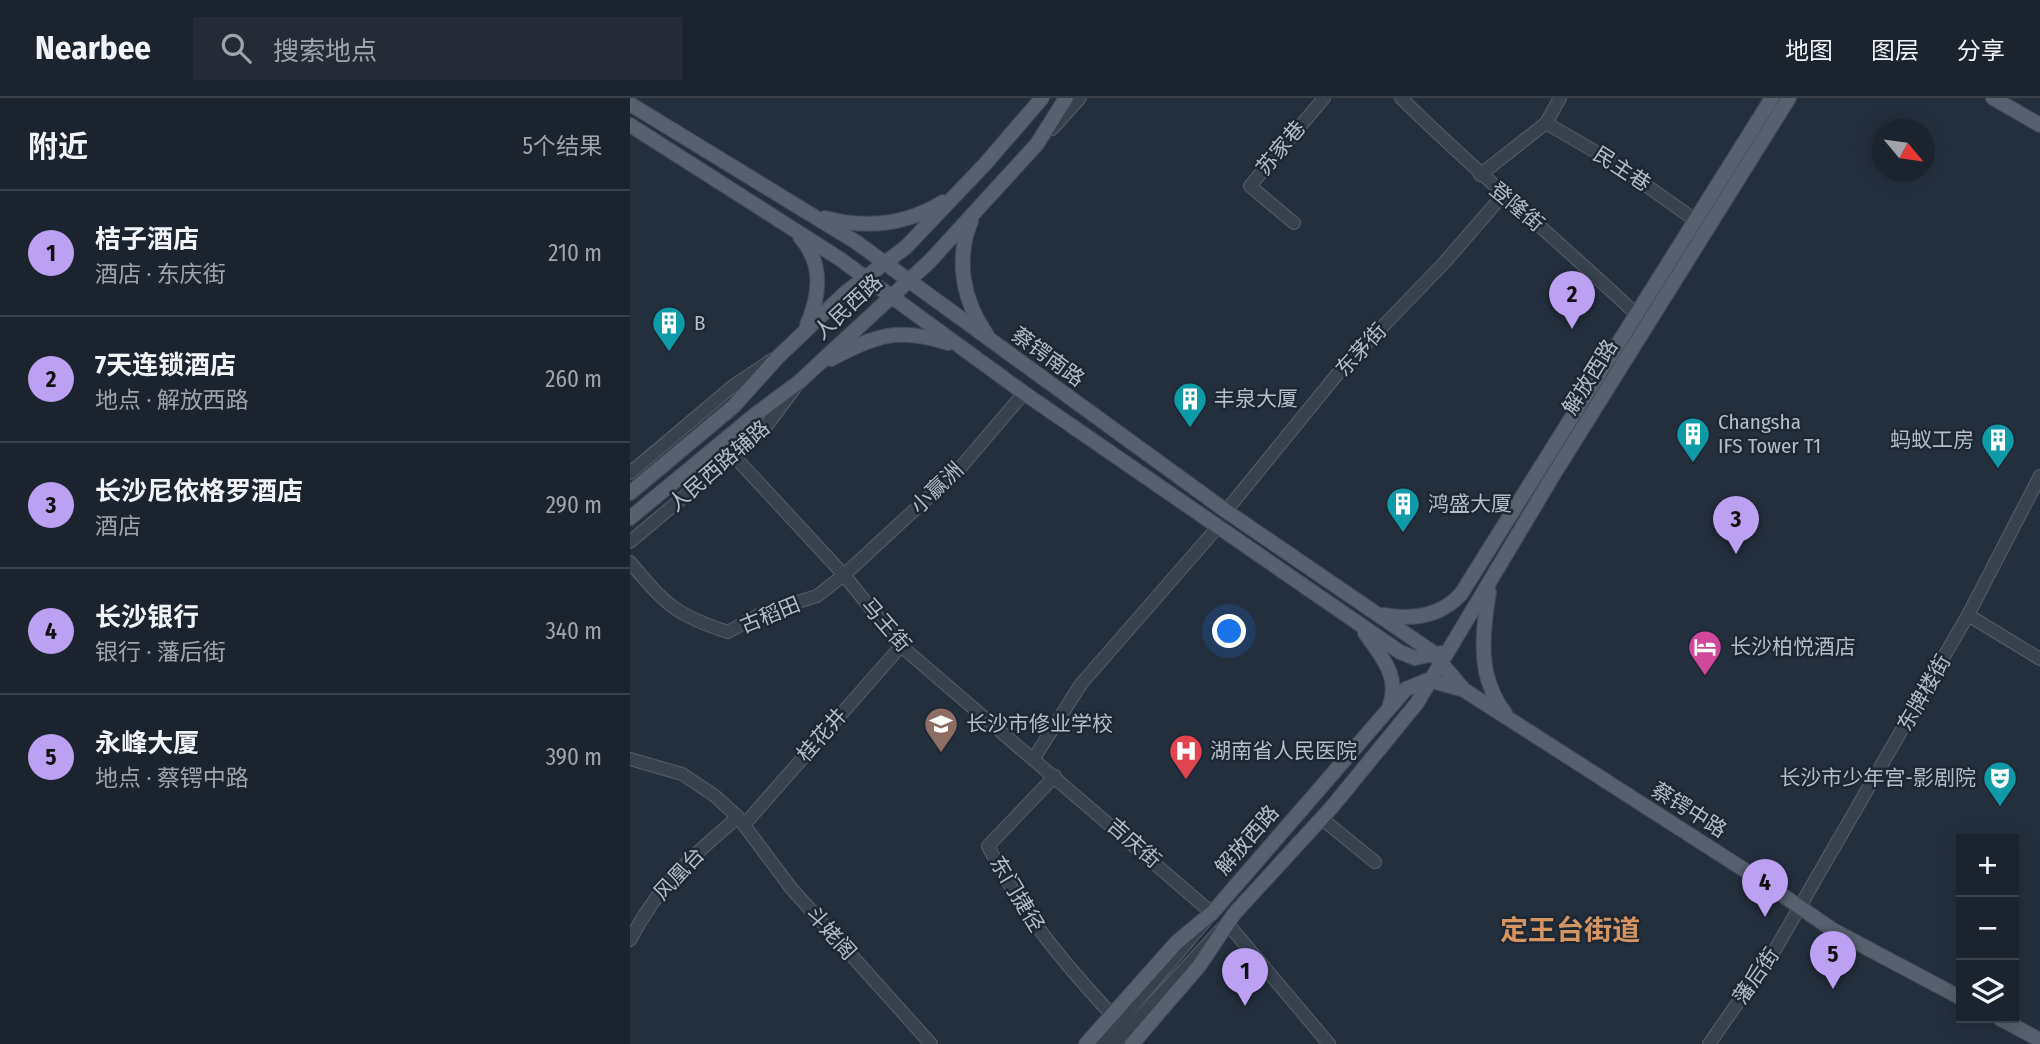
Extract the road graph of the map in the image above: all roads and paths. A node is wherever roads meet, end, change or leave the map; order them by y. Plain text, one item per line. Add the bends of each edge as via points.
1 (1042, 98) edge
2 (1066, 98) edge
3 (1080, 98) edge
4 (1324, 98) edge
5 (1401, 98) edge
6 (1560, 98) edge
7 (1772, 98) edge
8 (1789, 98) edge
9 (1993, 98) edge
10 (630, 104) edge
11 (1546, 123) junction
12 (630, 125) edge
13 (2040, 125) edge
14 (1037, 144) junction
15 (1480, 175) junction
16 (956, 195) junction
17 (1503, 195) junction
18 (814, 215) junction
19 (973, 215) junction
20 (1695, 220) junction
21 (1294, 223) dead end
22 (789, 226) junction
23 (884, 263) junction
24 (865, 278) junction
25 (908, 281) junction
26 (890, 296) junction
27 (1636, 314) junction
28 (804, 331) junction
29 (992, 341) junction
30 (964, 349) junction
31 (777, 358) junction
32 (815, 368) junction
33 (799, 382) junction
34 (1024, 393) junction
35 (734, 456) junction
36 (630, 473) edge
37 (2040, 476) edge
38 (630, 493) edge
39 (1226, 511) junction
40 (630, 518) edge
41 (1217, 528) junction
42 (630, 542) edge
43 (630, 562) edge
44 (844, 576) junction
45 (1490, 583) junction
46 (1376, 613) junction
47 (1968, 615) junction
48 (1357, 623) junction
49 (901, 646) junction
50 (1438, 659) junction
51 (2040, 659) edge
52 (1431, 681) junction
53 (1464, 690) junction
54 (1388, 709) junction
55 (1511, 719) junction
56 (1034, 758) junction
57 (630, 759) edge
58 (1055, 776) junction
59 (1321, 818) junction
60 (741, 821) junction
61 (1375, 862) dead end
62 (1798, 906) junction
63 (1212, 912) junction
64 (1227, 923) junction
65 (630, 940) edge
66 (1152, 994) junction
67 (1956, 995) edge
68 (1112, 1014) junction
69 (2009, 1023) edge
70 (2038, 1038) edge
71 (932, 1044) edge
72 (1086, 1044) edge
73 (1101, 1044) edge
74 (1115, 1044) edge
75 (1132, 1044) edge
76 (1329, 1044) edge
77 (1709, 1044) edge

1 - 16 main road, 人民西路
2 - 14 main road, 人民西路
3 - 14 street
4 - 21 street, 苏家巷 via 1250,186
5 - 15 street, 登隆街
6 - 11 street
7 - 20 main road, 解放西路
8 - 45 main road, 解放西路
9 - 13 main road
10 - 18 main road, 蔡锷南路
11 - 15 street
11 - 20 street, 民主巷 via 1613,162
12 - 22 main road, 蔡锷南路
14 - 19 main road, 人民西路
15 - 17 street, 登隆街
16 - 18 main road via 888,224 862,225
16 - 23 main road, 人民西路
17 - 27 street, 登隆街
17 - 39 street, 东茅街 via 1339,372
18 - 23 main road, 蔡锷南路
19 - 25 main road, 人民西路
19 - 29 main road via 963,249 964,281 978,323
20 - 27 main road, 解放西路
22 - 24 main road, 蔡锷南路
22 - 28 main road via 806,244 816,266 818,293
23 - 24 main road, 人民西路
23 - 25 main road, 蔡锷南路
24 - 26 main road, 蔡锷南路
24 - 28 main road, 人民西路
25 - 26 main road, 人民西路
25 - 29 main road, 蔡锷南路
26 - 30 main road, 蔡锷南路
26 - 32 main road, 人民西路
27 - 46 main road, 解放西路 via 1461,594 1445,608 1419,616
28 - 31 main road, 人民西路
29 - 39 main road, 蔡锷南路
30 - 32 main road via 916,335 890,334 860,343
30 - 34 main road, 蔡锷南路
31 - 36 street via 739,381
31 - 38 main road, 人民西路 via 734,406
32 - 33 main road, 人民西路
33 - 35 street, 人民西路辅路 via 772,420
33 - 40 main road, 人民西路
34 - 41 main road, 蔡锷南路
34 - 44 street, 小赢洲 via 961,467
35 - 42 street, 人民西路辅路
35 - 44 street, 马王街
37 - 47 street, 东牌楼街
39 - 46 main road, 蔡锷南路
41 - 48 main road, 蔡锷南路
41 - 56 street via 1082,684
43 - 44 street, 古稻田 via 665,604 729,632 762,613 817,596
44 - 49 street, 马王街
45 - 50 main road, 解放西路 via 1453,645
45 - 55 main road via 1483,628 1484,666 1496,698
46 - 50 main road, 蔡锷南路
47 - 51 street
47 - 62 street, 东牌楼街
48 - 50 main road, 蔡锷南路 via 1408,656
48 - 54 main road via 1391,673 1394,692
49 - 56 street, 马王街
49 - 60 street, 桂花井
50 - 52 main road, 解放西路
50 - 53 main road, 蔡锷中路
52 - 53 main road
52 - 54 main road, 解放西路 via 1412,684
52 - 59 main road, 解放西路 via 1402,724
53 - 55 main road, 蔡锷中路
54 - 63 main road, 解放西路
55 - 62 main road, 蔡锷中路
56 - 58 street, 马王街
57 - 60 street, 斗姥阁 via 682,774
58 - 63 street, 吉庆街
58 - 68 street, 东门捷径 via 988,846 1011,891 1052,950
59 - 61 street
59 - 64 main road, 解放西路
60 - 65 street, 风凰台 via 680,866 646,910
60 - 71 street, 斗姥阁 via 791,888
62 - 67 main road, 蔡锷中路 via 1833,930
62 - 77 street, 藩后街 via 1776,948
63 - 66 street, 解放西路
63 - 68 main road, 解放西路 via 1177,942
64 - 66 street, 解放西路
64 - 75 main road, 解放西路 via 1199,966
64 - 76 street
66 - 73 street, 解放西路
66 - 74 street, 解放西路
68 - 72 main road, 解放西路
69 - 70 main road

